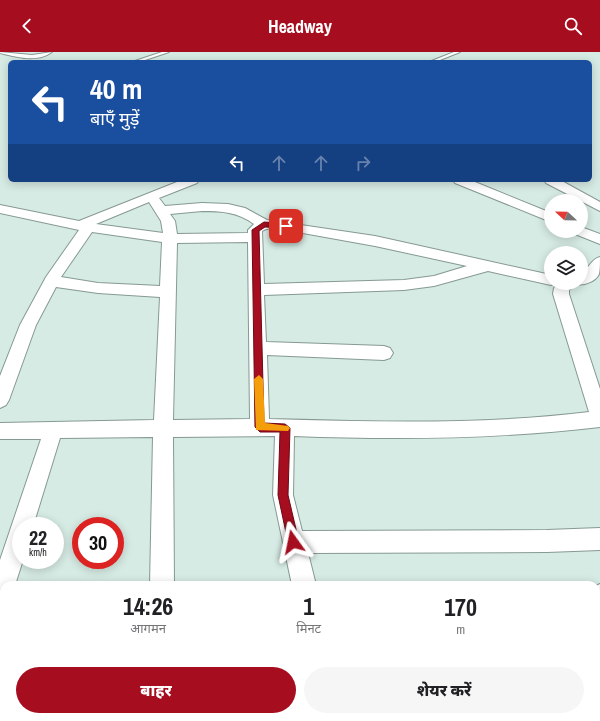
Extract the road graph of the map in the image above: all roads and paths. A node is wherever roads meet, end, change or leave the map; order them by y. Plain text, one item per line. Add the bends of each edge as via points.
1 (0, 52) edge
2 (50, 52) edge
3 (167, 52) edge
4 (458, 52) edge
5 (141, 60) edge
6 (436, 60) edge
7 (188, 182) edge
8 (464, 182) edge
9 (554, 182) edge
10 (152, 197) junction
11 (600, 206) edge
12 (0, 209) edge
13 (162, 211) junction
14 (544, 215) edge
15 (85, 226) junction
16 (260, 231) junction
17 (588, 234) edge
18 (170, 239) junction
19 (600, 239) edge
20 (600, 262) edge
21 (484, 267) junction
22 (588, 275) edge
23 (544, 278) edge
24 (51, 281) junction
25 (588, 283) edge
26 (600, 284) edge
27 (258, 290) junction
28 (562, 290) edge
29 (168, 292) junction
30 (258, 348) junction
31 (384, 353) dead end
32 (0, 400) edge
33 (600, 418) edge
34 (260, 427) junction
35 (163, 428) junction
36 (285, 428) junction
37 (53, 430) junction
38 (0, 432) edge
39 (25, 517) edge
40 (600, 539) edge
41 (293, 542) junction
42 (12, 558) edge
43 (5, 581) edge
44 (162, 581) edge
45 (303, 581) edge

1 - 2 lane via 32,58
3 - 5 lane
4 - 6 lane
7 - 10 street
8 - 14 street
9 - 11 street
10 - 13 street
10 - 15 street
12 - 15 street
13 - 16 street via 222,206 244,212
13 - 18 street via 168,221
15 - 18 street
15 - 24 street
16 - 18 street
16 - 21 street via 275,224 375,241
16 - 27 street
17 - 19 street
18 - 29 street
20 - 22 street
21 - 23 street
21 - 27 street via 434,281 404,285
24 - 29 street via 98,288
24 - 32 street via 28,325
25 - 26 street
27 - 30 street
28 - 33 street via 569,323
29 - 35 street
30 - 31 street
30 - 34 street
33 - 36 street via 541,426 386,431
34 - 35 street
34 - 36 street
35 - 37 street
35 - 44 street
36 - 41 street via 283,495
37 - 38 street
37 - 39 street
40 - 41 street
41 - 45 street
42 - 43 street

